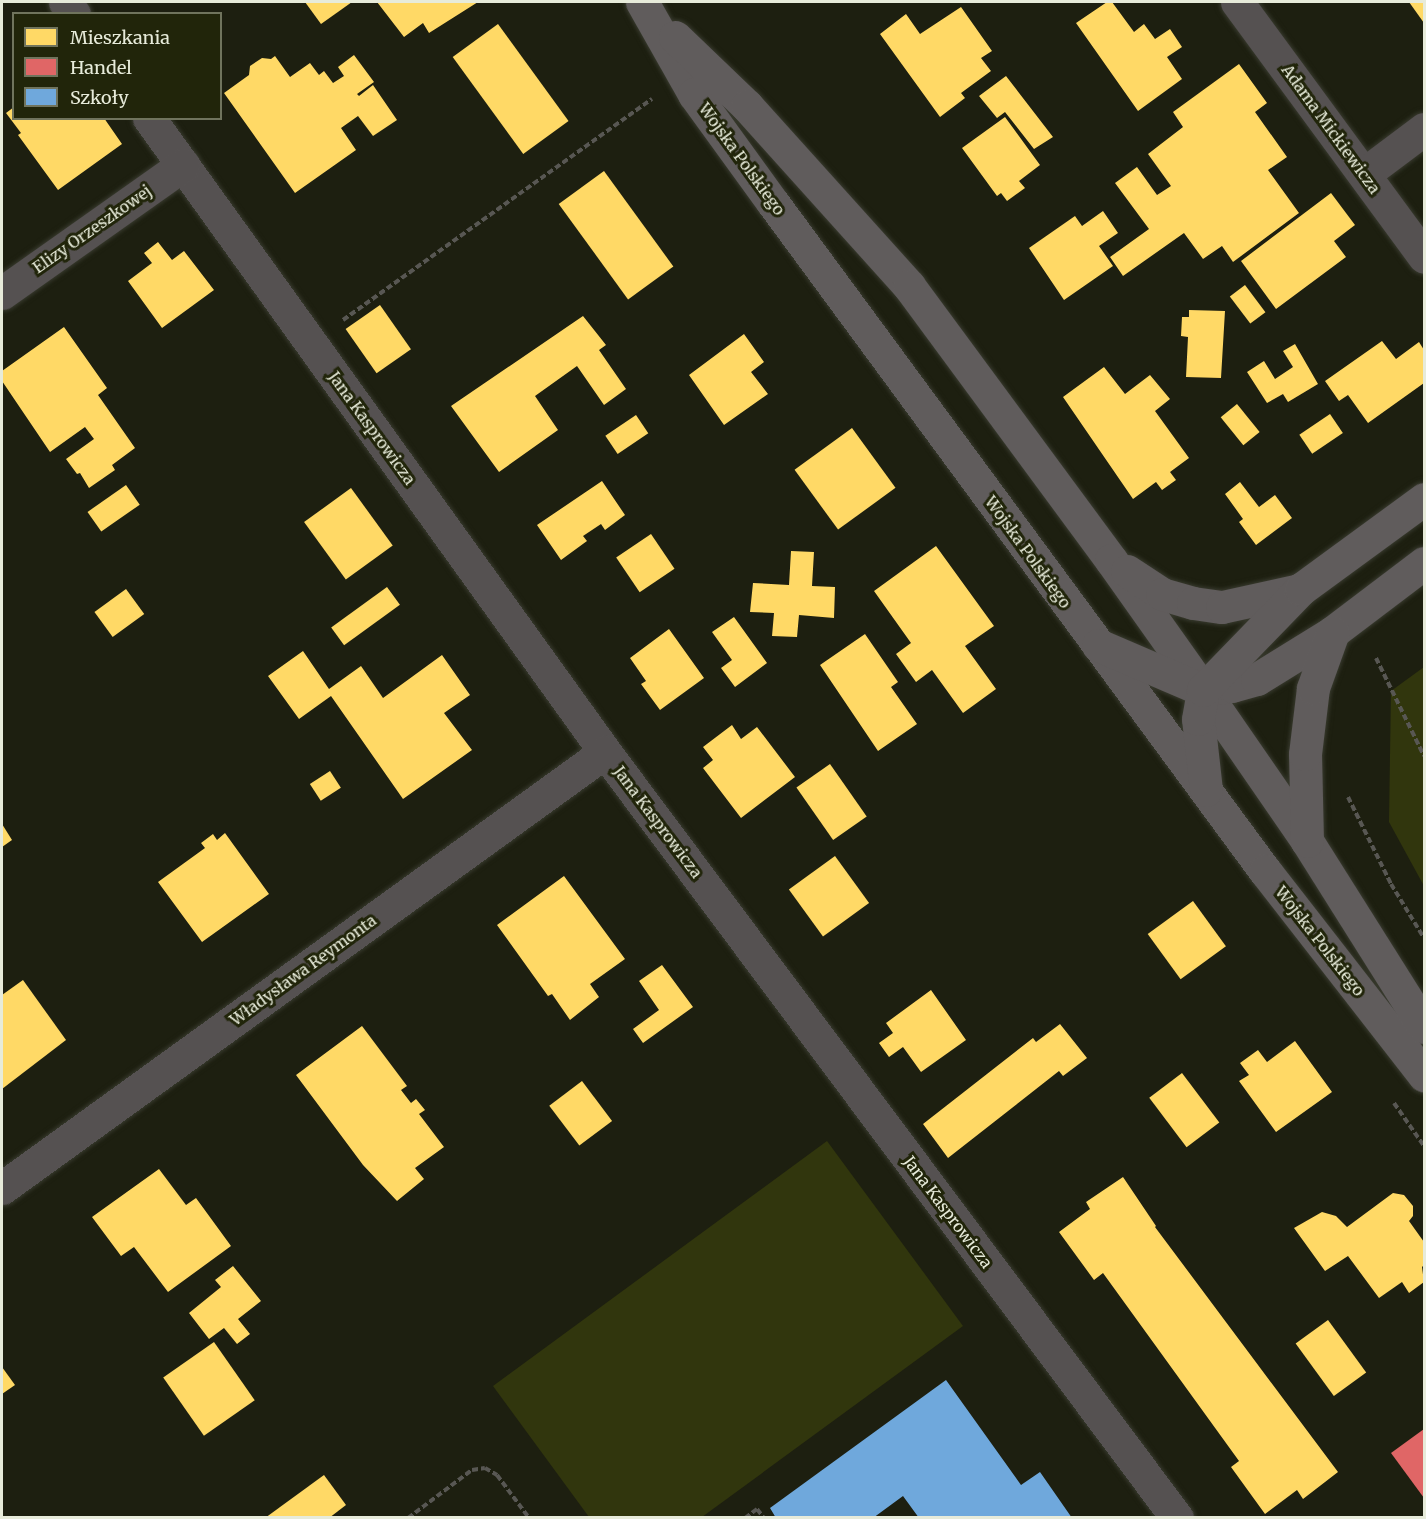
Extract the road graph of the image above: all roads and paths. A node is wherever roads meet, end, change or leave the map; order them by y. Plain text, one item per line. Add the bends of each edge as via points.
1 (1237, 2) edge
2 (647, 8) edge
3 (652, 98) dead end
4 (151, 120) edge
5 (1425, 129) edge
6 (183, 165) junction
7 (1364, 174) junction
8 (1425, 257) edge
9 (2, 294) edge
10 (335, 325) dead end
11 (1425, 499) edge
12 (1111, 560) junction
13 (1425, 563) edge
14 (1301, 589) junction
15 (1333, 632) junction
16 (1096, 644) junction
17 (1376, 658) dead end
18 (1203, 690) junction
19 (605, 752) junction
20 (1425, 756) edge
21 (1344, 789) dead end
22 (1206, 792) junction
23 (1307, 841) junction
24 (1425, 938) edge
25 (1425, 1027) edge
26 (1425, 1075) edge
27 (2, 1188) edge
28 (408, 1518) edge
29 (529, 1518) edge
30 (745, 1518) edge
31 (764, 1518) edge
32 (1177, 1518) edge

1 - 7 street, Adama Mickiewicza
2 - 12 street, Wojska Polskiego via 747,106 909,286
2 - 16 street, Wojska Polskiego via 694,94
3 - 10 path
4 - 6 street, Jana Kasprowicza
5 - 7 street
6 - 9 street, Elizy Orzeszkowej
6 - 19 street, Jana Kasprowicza
7 - 8 street, Adama Mickiewicza
11 - 14 street
12 - 14 street via 1162,594 1193,603 1222,607
12 - 18 street, Wojska Polskiego
13 - 15 street
14 - 18 street
15 - 18 street via 1257,679
15 - 23 street via 1313,687 1305,754
16 - 18 street
16 - 22 street, Wojska Polskiego
17 - 20 path
18 - 22 street via 1198,719
18 - 23 street, Wojska Polskiego
19 - 27 street, Władysława Reymonta
19 - 32 street, Jana Kasprowicza
21 - 24 path via 1391,884
22 - 26 street, Wojska Polskiego
23 - 25 street, Wojska Polskiego
28 - 29 path via 472,1470 485,1468 497,1475
30 - 31 path via 756,1509

